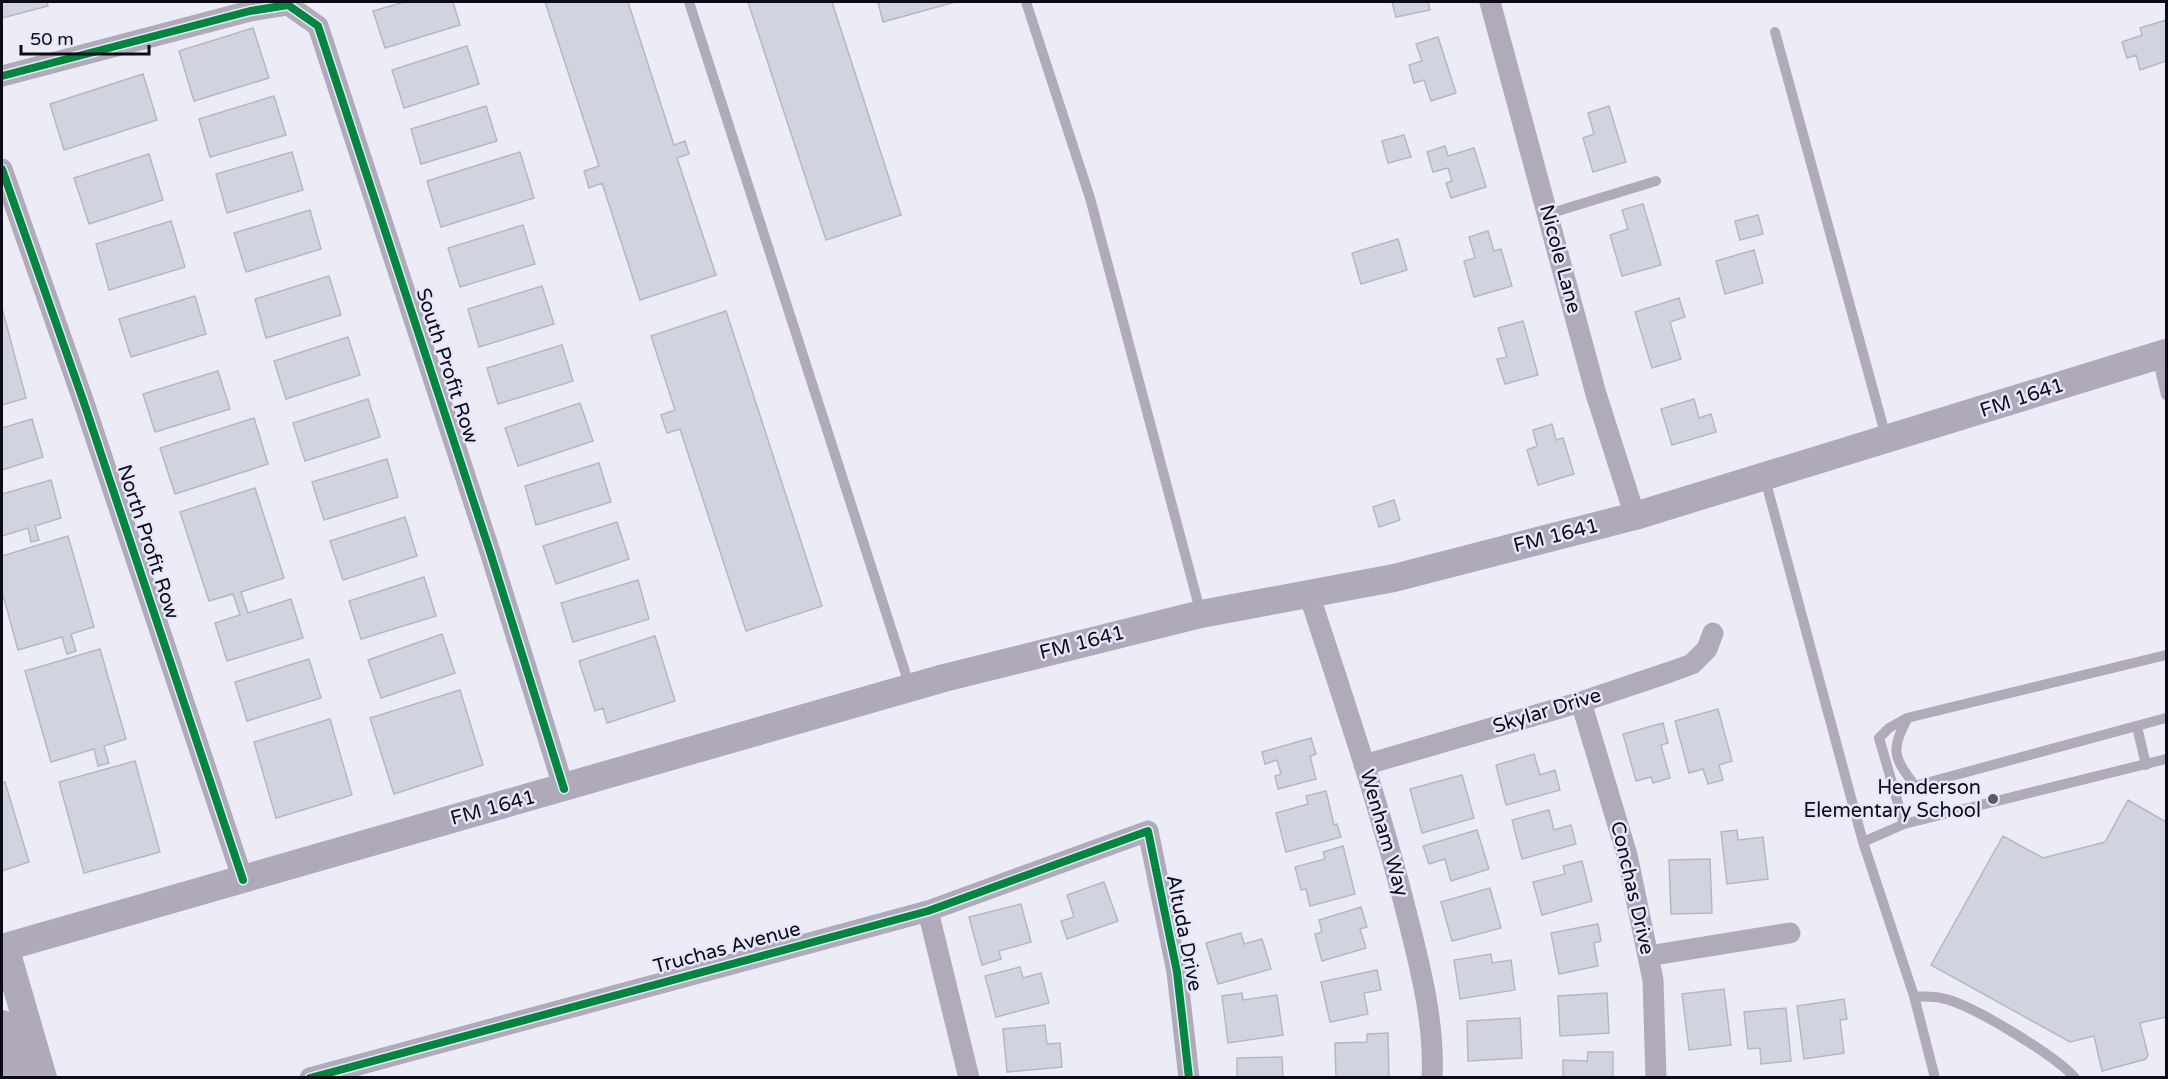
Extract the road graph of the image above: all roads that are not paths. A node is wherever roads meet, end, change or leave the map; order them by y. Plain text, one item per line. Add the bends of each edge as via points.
1 (689, 2) edge
2 (1026, 2) edge
3 (1490, 2) edge
4 (1775, 32) dead end
5 (2, 76) edge
6 (2, 169) edge
7 (1656, 181) dead end
8 (1548, 214) junction
9 (2162, 354) edge
10 (2166, 395) edge
11 (1887, 440) junction
12 (1764, 475) junction
13 (1635, 516) junction
14 (1309, 594) junction
15 (1201, 614) junction
16 (1713, 633) dead end
17 (2166, 655) edge
18 (910, 687) junction
19 (1581, 702) junction
20 (1907, 718) junction
21 (2166, 718) edge
22 (2137, 727) junction
23 (2166, 759) edge
24 (1364, 765) junction
25 (2146, 765) junction
26 (564, 789) junction
27 (1904, 825) junction
28 (1148, 831) joint
29 (1863, 842) junction
30 (243, 880) junction
31 (928, 911) junction
32 (1790, 933) dead end
33 (3, 948) edge
34 (1648, 956) junction
35 (1914, 996) junction
36 (2, 1024) edge
37 (17, 1077) edge
38 (43, 1077) edge
39 (310, 1077) edge
40 (969, 1077) edge
41 (1189, 1077) edge
42 (1432, 1077) edge
43 (1656, 1077) edge
44 (1935, 1077) edge
45 (2075, 1077) edge

1 - 18 lane
2 - 15 lane via 1090,198
3 - 8 street, Nicole Lane
4 - 11 lane
5 - 26 street, South Profit Row via 250,11 288,5 318,26 492,555
6 - 30 street, North Profit Row
7 - 8 lane
8 - 13 street, Nicole Lane via 1596,394
9 - 10 lane
9 - 11 main road, FM 1641 / FM 1641
11 - 12 main road, FM 1641 / FM 1641
12 - 13 main road, FM 1641 / FM 1641
12 - 29 lane
13 - 14 main road, FM 1641 / FM 1641 via 1394,578
14 - 15 main road, FM 1641 / FM 1641
14 - 24 street, Wenham Way
15 - 18 main road, FM 1641 / FM 1641
16 - 19 street, Skylar Drive via 1707,649 1692,664
17 - 20 lane
18 - 26 main road, FM 1641 / FM 1641
19 - 24 street, Skylar Drive
19 - 34 street, Conchas Drive via 1627,855
20 - 22 lane via 1895,743 1899,764 1915,786
20 - 27 lane via 1879,738
21 - 22 lane
22 - 25 lane
23 - 25 lane
24 - 42 street, Wenham Way via 1386,830 1418,959 1433,1052
25 - 27 lane
26 - 30 main road, FM 1641 / FM 1641
27 - 29 lane
28 - 31 street, Truchas Avenue
28 - 41 street, Altuda Drive via 1177,972
29 - 35 lane
30 - 33 main road, FM 1641 / FM 1641
31 - 39 street, Truchas Avenue
31 - 40 street
32 - 34 street
33 - 38 main road
34 - 43 street, Conchas Drive via 1653,980
35 - 44 lane
35 - 45 lane via 1960,1004 2049,1054
36 - 37 main road

